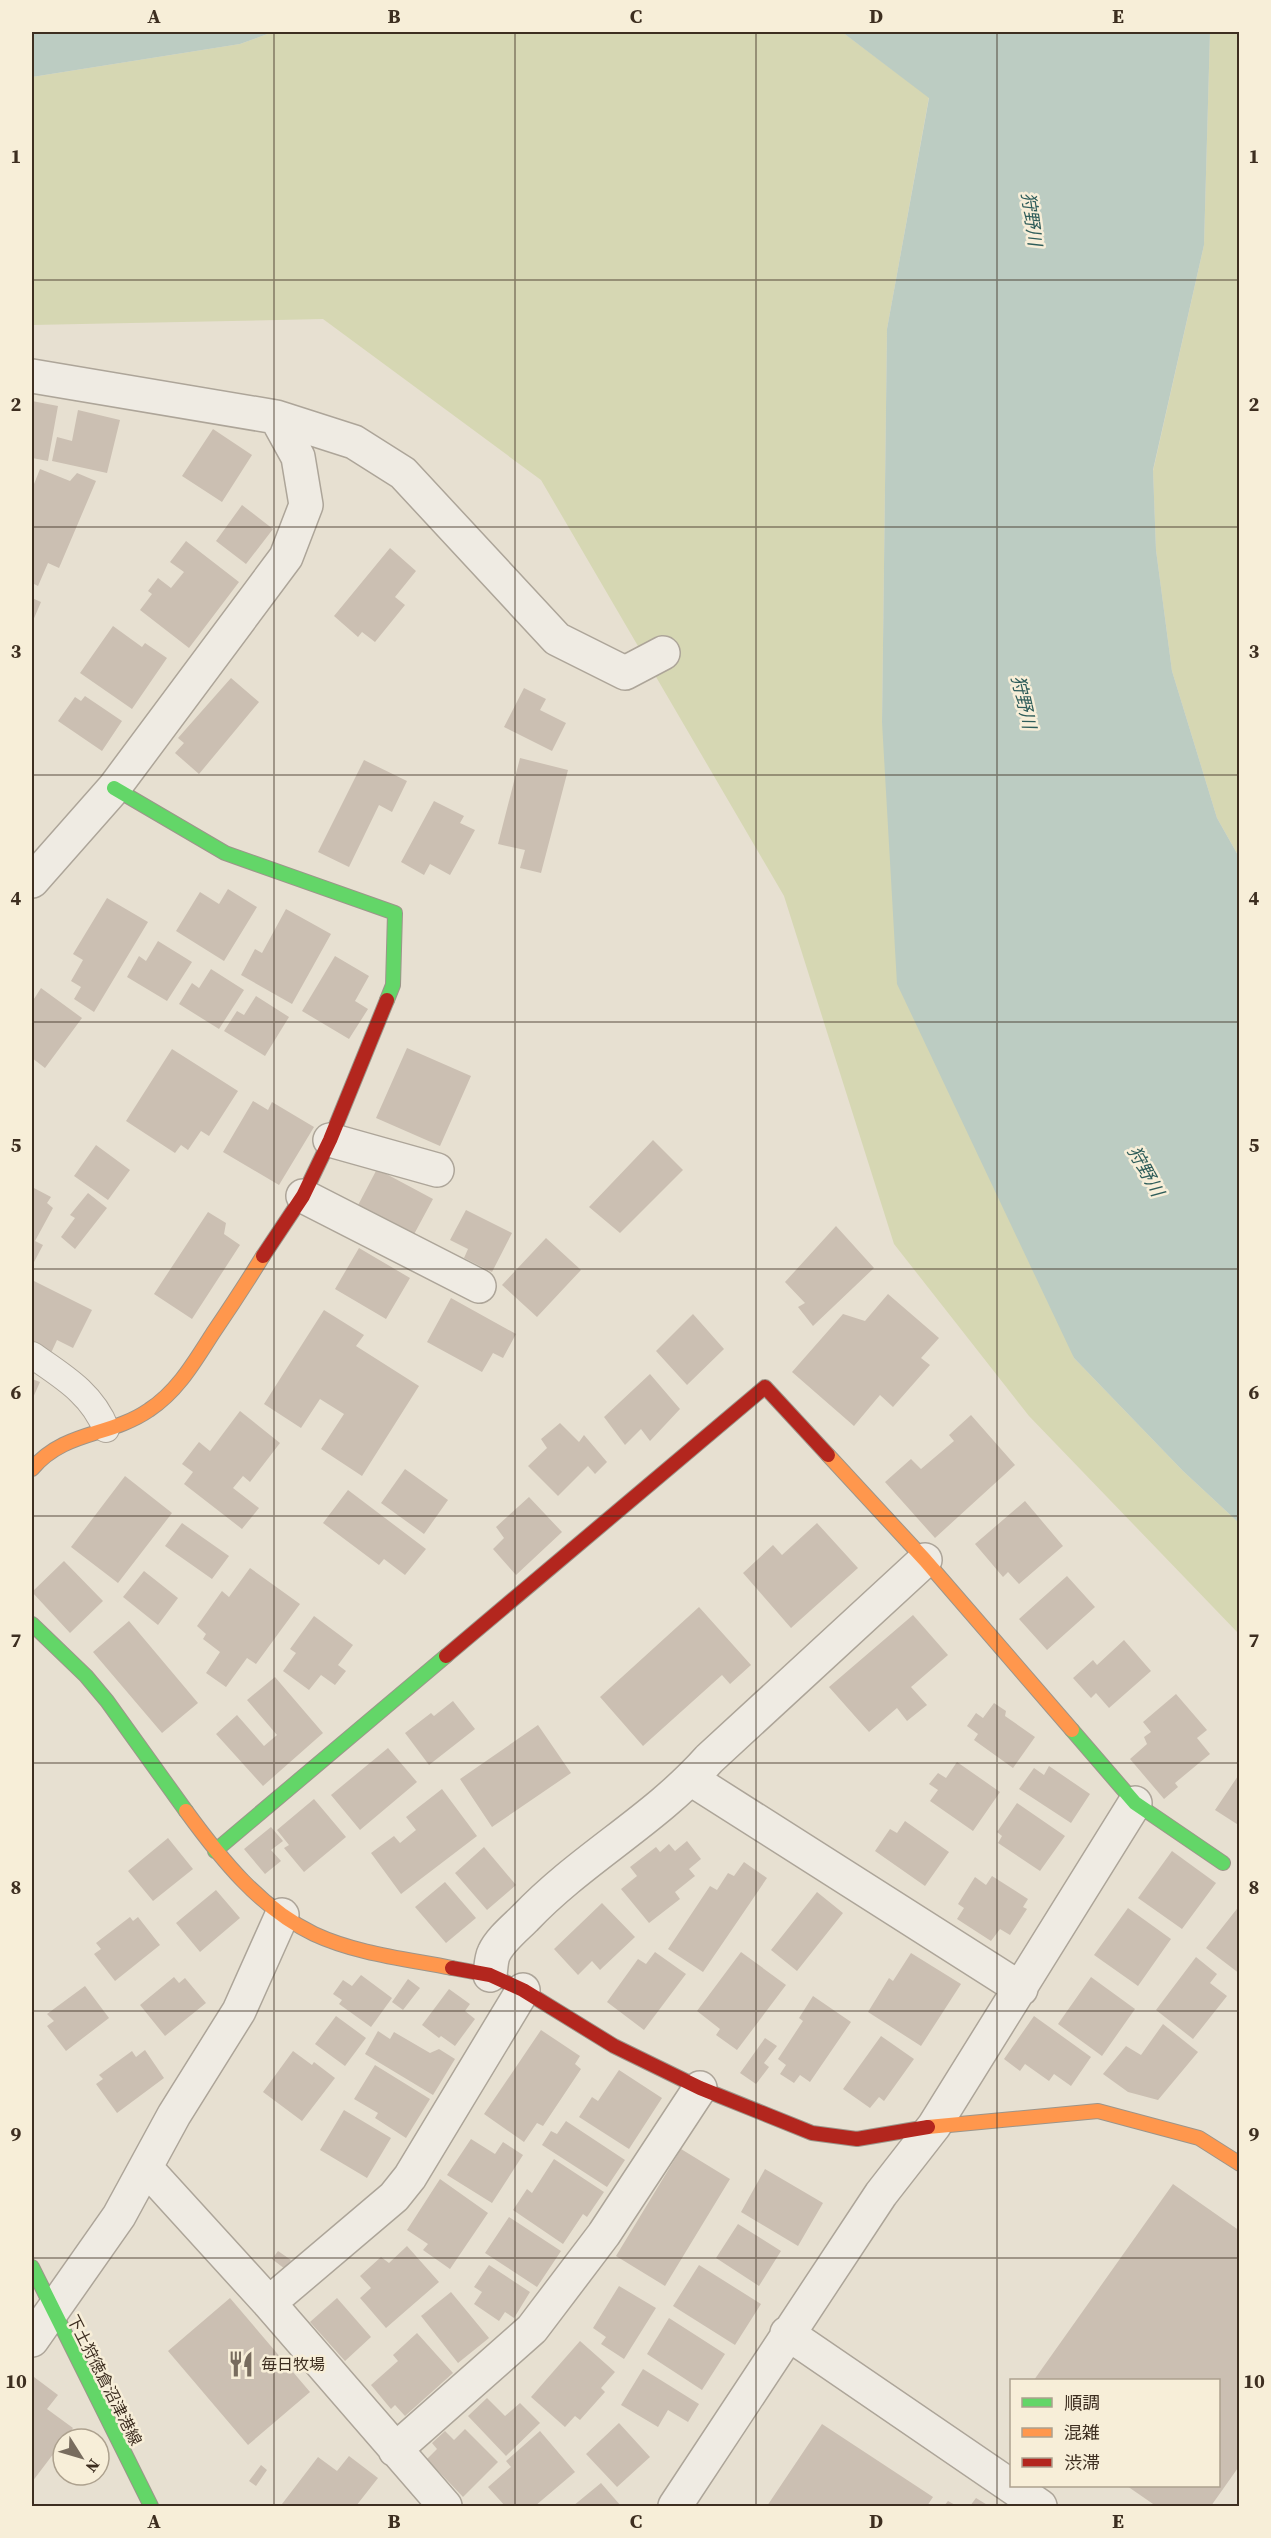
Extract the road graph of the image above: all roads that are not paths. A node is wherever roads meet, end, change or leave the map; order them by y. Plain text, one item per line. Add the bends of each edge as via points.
1 (32, 376) edge
2 (276, 417) junction
3 (663, 653) dead end
4 (114, 788) junction
5 (32, 880) edge
6 (330, 1140) junction
7 (437, 1170) dead end
8 (303, 1196) junction
9 (479, 1286) dead end
10 (32, 1355) edge
11 (106, 1429) junction
12 (32, 1469) edge
13 (926, 1560) junction
14 (32, 1624) edge
15 (691, 1779) junction
16 (1135, 1803) junction
17 (215, 1851) junction
18 (1224, 1863) dead end
19 (282, 1915) junction
20 (490, 1975) junction
21 (1021, 1989) junction
22 (523, 1990) junction
23 (700, 2088) junction
24 (934, 2126) junction
25 (1239, 2164) edge
26 (146, 2168) junction
27 (32, 2267) edge
28 (269, 2304) junction
29 (52, 2311) junction
30 (787, 2333) junction
31 (32, 2340) edge
32 (395, 2450) junction
33 (1010, 2485) edge
34 (1012, 2487) edge
35 (151, 2506) edge
36 (445, 2506) edge
37 (675, 2506) edge
38 (1040, 2506) edge

1 - 2 street
2 - 3 street via 354,442 403,473 557,639 625,673
2 - 4 street via 298,457 306,505 286,557
4 - 5 street
4 - 6 street via 225,854 395,913 393,985
6 - 7 street
6 - 8 street
8 - 9 street
8 - 11 street via 183,1379 158,1404 136,1418
10 - 11 lane via 85,1393
11 - 12 street via 52,1447
13 - 15 street
13 - 16 street
13 - 17 street via 765,1387
14 - 17 street via 107,1701
15 - 20 street via 566,1878 536,1907 494,1953
15 - 21 street
16 - 18 street
16 - 21 street
17 - 19 street
19 - 20 street via 315,1934 362,1950
19 - 26 street via 239,2011
20 - 22 street
21 - 24 street
22 - 23 street via 614,2046
22 - 28 street via 410,2177 394,2197
23 - 24 street via 812,2133 857,2139
23 - 32 street via 604,2234 532,2329
24 - 25 street via 1098,2111 1199,2138
24 - 30 street via 881,2194
26 - 28 street
26 - 29 street via 119,2216
27 - 29 street, 下土狩徳倉沼津港線
28 - 32 street
29 - 31 street
29 - 35 street, 下土狩徳倉沼津港線
30 - 33 street
30 - 37 street
32 - 36 street
34 - 38 street

